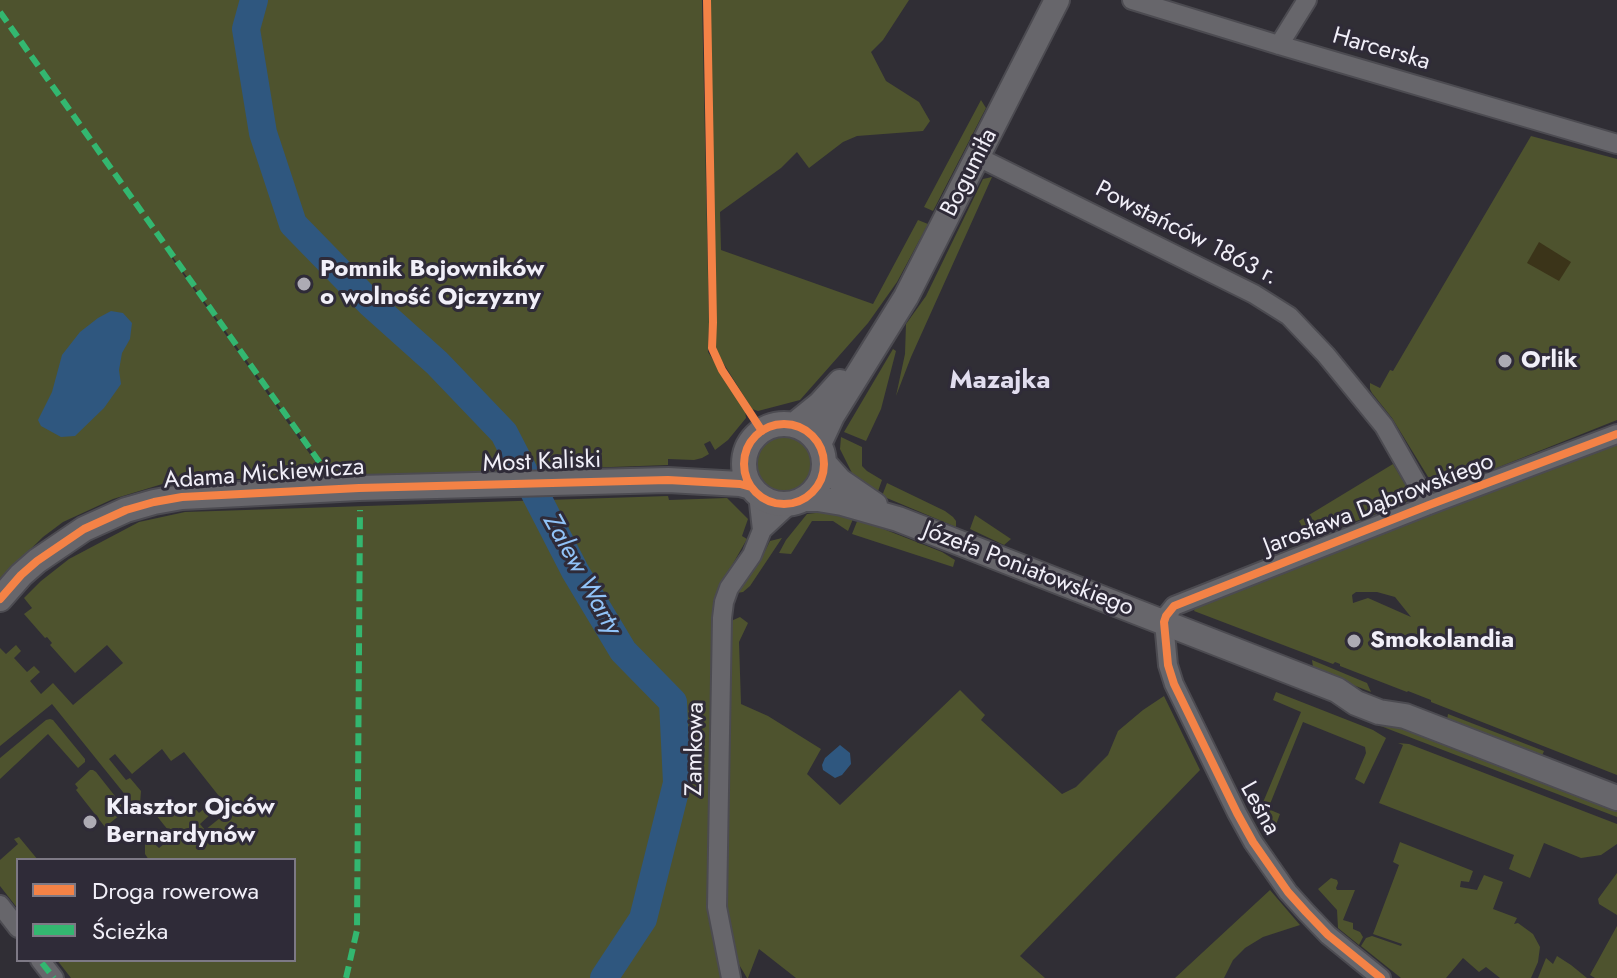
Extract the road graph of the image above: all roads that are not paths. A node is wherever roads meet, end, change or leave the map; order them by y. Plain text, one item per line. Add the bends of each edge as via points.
1 (1057, 0) edge
2 (1132, 0) edge
3 (1307, 0) edge
4 (1279, 45) junction
5 (1617, 144) edge
6 (978, 157) junction
7 (877, 342) junction
8 (794, 425) junction
9 (1617, 434) edge
10 (747, 449) junction
11 (821, 454) junction
12 (668, 480) junction
13 (418, 487) joint
14 (754, 491) junction
15 (797, 501) junction
16 (1429, 505) junction
17 (898, 519) junction
18 (762, 530) junction
19 (0, 599) edge
20 (1164, 622) junction
21 (1617, 798) edge
22 (0, 905) edge
23 (16, 925) edge
24 (42, 962) edge
25 (54, 978) edge
26 (731, 978) edge
27 (1381, 978) edge

1 - 6 street, Bogumiła
2 - 4 street, Harcerska
3 - 4 street
4 - 5 street, Harcerska
6 - 7 street, Bogumiła
6 - 16 street, Powstańców 1863 r. via 1289,316 1384,426
7 - 8 street, Bogumiła
7 - 11 street, Bogumiła via 832,416
8 - 10 street via 769,427
8 - 11 street via 808,432
9 - 16 street, Jarosława Dąbrowskiego
10 - 12 street via 725,463
10 - 14 street via 745,473
11 - 15 street via 819,484
11 - 17 street, Józefa Poniatowskiego via 840,481
12 - 13 street, Most Kaliski
12 - 14 street via 740,484
13 - 19 street, Adama Mickiewicza via 199,495 154,502 70,537 21,575
14 - 15 street via 773,503
14 - 18 street
15 - 17 street, Józefa Poniatowskiego via 842,503
15 - 18 street, Zamkowa
16 - 20 street, Jarosława Dąbrowskiego via 1174,606
17 - 20 street, Józefa Poniatowskiego
18 - 26 street, Zamkowa via 729,588 722,618 717,907
20 - 21 street, Józefa Poniatowskiego via 1337,690 1371,709 1405,716
20 - 27 street, Leśna via 1174,684 1253,842 1306,912
22 - 23 street
24 - 25 street

